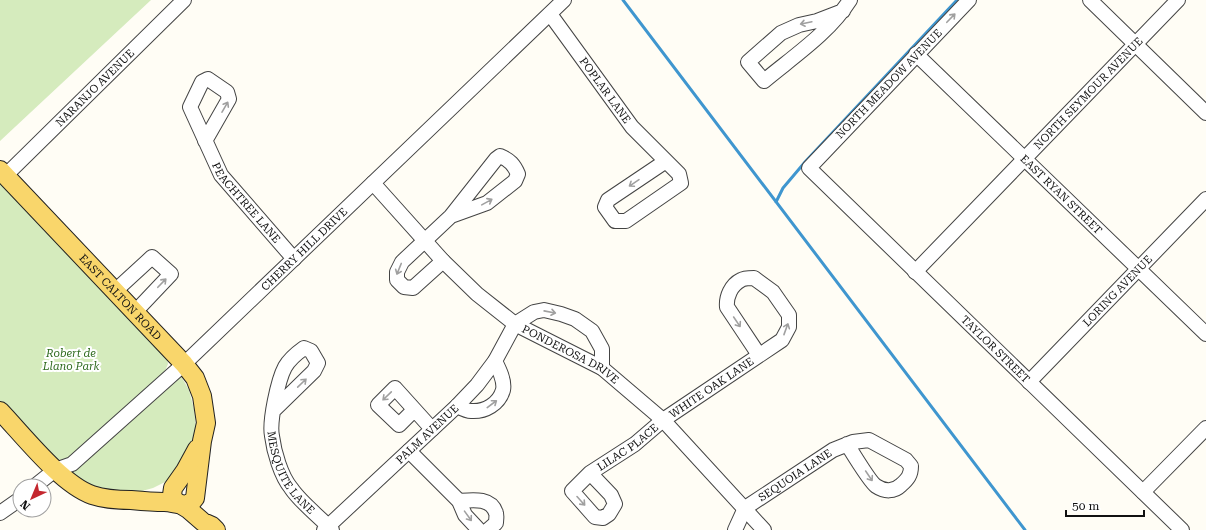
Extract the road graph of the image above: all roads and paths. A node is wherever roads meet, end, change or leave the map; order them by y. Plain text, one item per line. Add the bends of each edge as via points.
1 (184, 0) edge
2 (564, 0) edge
3 (969, 0) edge
4 (1090, 0) edge
5 (1178, 0) edge
6 (846, 5) edge
7 (550, 14) junction
8 (1135, 44) junction
9 (916, 54) junction
10 (1206, 113) edge
11 (205, 141) dead end
12 (1024, 158) junction
13 (666, 161) junction
14 (809, 168) joint
15 (3, 173) edge
16 (373, 183) junction
17 (1206, 199) edge
18 (451, 216) junction
19 (424, 240) junction
20 (294, 259) junction
21 (443, 261) junction
22 (1139, 269) junction
23 (915, 272) junction
24 (115, 290) junction
25 (135, 312) junction
26 (515, 324) junction
27 (1206, 334) edge
28 (759, 355) junction
29 (495, 361) junction
30 (184, 364) junction
31 (602, 368) junction
32 (1029, 382) junction
33 (457, 406) junction
34 (274, 410) dead end
35 (414, 410) dead end
36 (0, 411) edge
37 (663, 420) junction
38 (1206, 428) edge
39 (432, 429) junction
40 (202, 441) junction
41 (847, 444) dead end
42 (409, 452) junction
43 (55, 470) junction
44 (590, 473) dead end
45 (45, 478) edge
46 (176, 483) junction
47 (196, 490) junction
48 (1143, 492) junction
49 (133, 500) junction
50 (459, 501) junction
51 (180, 504) junction
52 (12, 505) edge
53 (745, 508) junction
54 (0, 513) edge
55 (212, 529) edge
56 (328, 529) edge
57 (479, 530) edge
58 (488, 530) edge
59 (735, 530) edge
60 (764, 530) edge
61 (1182, 530) edge

1 - 15 street, NARANJO AVENUE
2 - 7 street, CHERRY HILL DRIVE
9 -> 3 street, NORTH MEADOW AVENUE
4 - 8 street
5 - 8 street, NORTH SEYMOUR AVENUE
6 -> 6 street via 817,21 781,33 748,62 764,81 828,28
7 - 13 street, POPLAR LANE via 632,127
7 - 16 street, CHERRY HILL DRIVE
8 - 10 street
8 - 12 street, NORTH SEYMOUR AVENUE
9 - 12 street, EAST RYAN STREET
9 - 14 street, NORTH MEADOW AVENUE
11 - 20 street, PEACHTREE LANE via 221,175
12 - 22 street, EAST RYAN STREET
12 - 23 street, NORTH SEYMOUR AVENUE
13 -> 13 street, POPLAR LANE via 608,200 605,207 615,221 626,221 681,183 679,174
14 - 23 street, TAYLOR STREET
15 - 24 main road, EAST CALTON ROAD
16 - 19 street, PONDEROSA DRIVE
16 - 20 street, CHERRY HILL DRIVE
17 - 22 street, LORING AVENUE
18 -> 18 street via 488,204 515,181 518,174 515,166 500,156 496,159
18 - 19 street
19 - 21 street, PONDEROSA DRIVE
19 -> 21 street via 402,262 397,272 397,280 404,287 412,288
20 - 30 street, CHERRY HILL DRIVE
21 - 26 street, PONDEROSA DRIVE via 477,294
22 - 27 street, EAST RYAN STREET
22 - 32 street, LORING AVENUE
23 - 32 street, TAYLOR STREET
24 - 25 main road, EAST CALTON ROAD
25 -> 24 street via 171,274 152,257
25 - 30 main road, EAST CALTON ROAD
26 - 29 street, PALM AVENUE
26 - 31 street, PONDEROSA DRIVE
26 -> 31 street via 534,312 544,310 575,319 592,331 599,343 602,349
28 -> 28 street, WHITE OAK LANE via 782,340 789,327 789,315 773,292 754,278 742,279 733,287 726,299 727,307
28 - 37 street, WHITE OAK LANE
29 - 33 street, PALM AVENUE
33 -> 29 street via 470,411 483,411 497,402 503,390 502,374
30 - 40 main road, EAST CALTON ROAD via 202,396 206,423
30 - 43 street, CHERRY HILL DRIVE via 72,464
31 - 37 street, PONDEROSA DRIVE
32 - 48 street, TAYLOR STREET
33 - 39 street, PALM AVENUE
34 - 56 street, MESQUITE LANE via 271,435 279,466 290,488
35 - 39 street
36 - 43 main road
37 - 44 street, LILAC PLACE via 635,444
37 - 53 street, PONDEROSA DRIVE
38 - 48 street
39 - 42 street, PALM AVENUE
40 - 46 main road, EAST CALTON ROAD
40 - 47 main road, EAST CALTON ROAD
41 - 53 street, SEQUOIA LANE via 833,450
42 - 50 street
42 - 56 street, PALM AVENUE
43 - 45 street, CHERRY HILL DRIVE
43 - 49 main road via 91,495 114,500
46 - 47 main road via 186,481
46 - 49 main road
46 - 51 main road via 172,495
47 - 51 main road via 192,502
47 - 55 main road via 206,508
48 - 61 street, TAYLOR STREET
49 - 51 main road
50 -> 57 street via 465,515
50 - 58 street via 477,500 489,504 496,513 496,523
51 - 55 main road
52 - 54 street
53 - 59 street
53 - 60 street, PONDEROSA DRIVE

